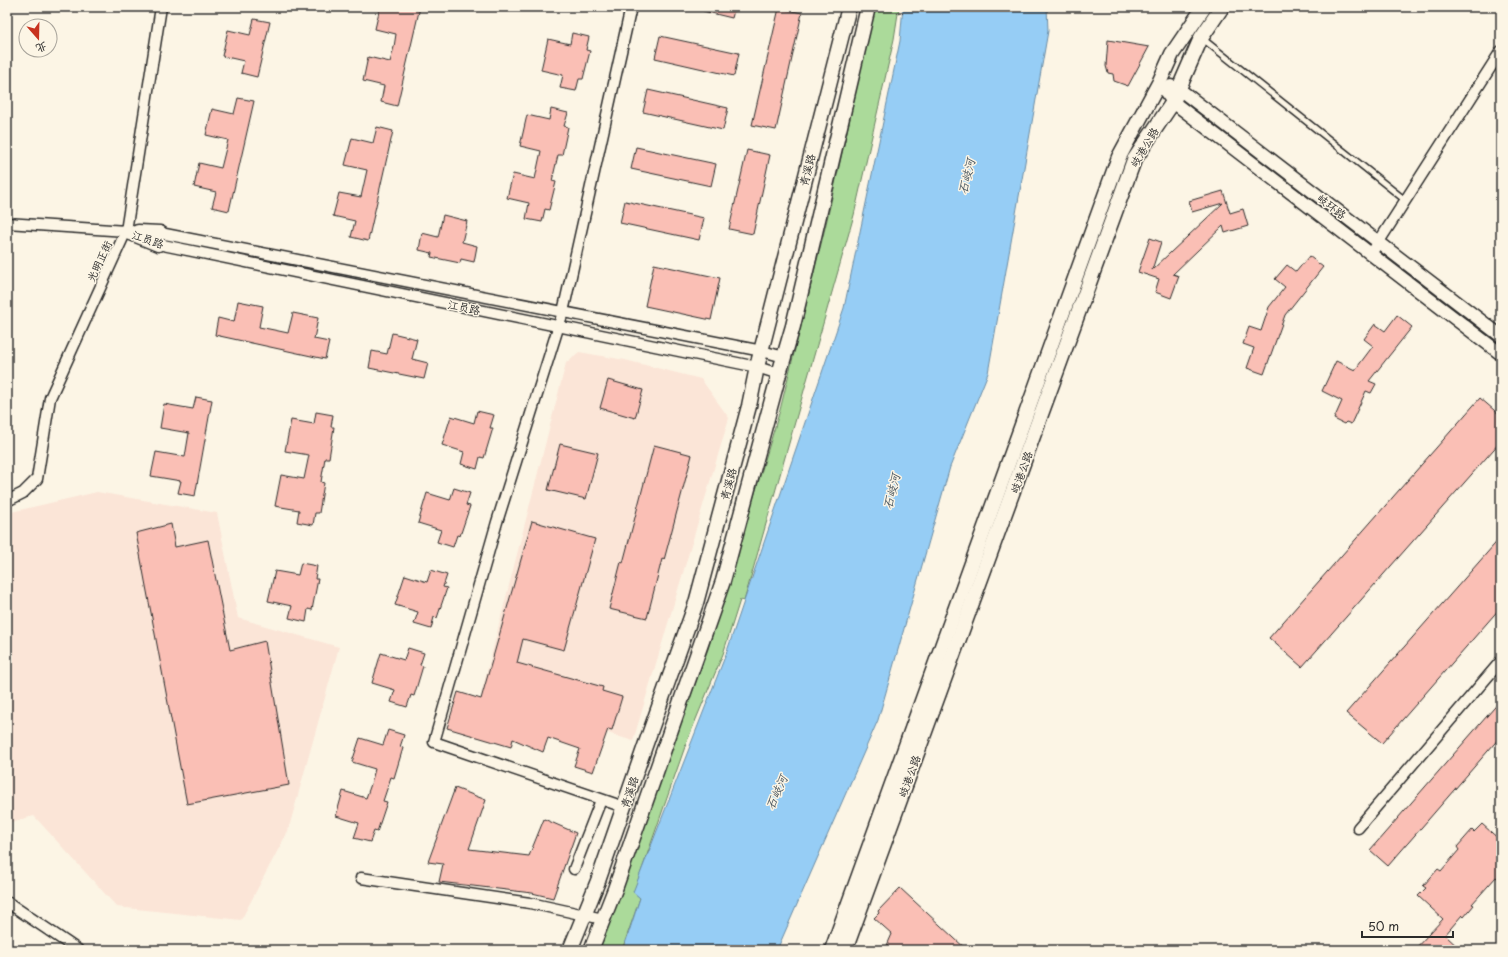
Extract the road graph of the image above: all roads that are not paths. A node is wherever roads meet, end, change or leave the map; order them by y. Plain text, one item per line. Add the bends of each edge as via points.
1 (160, 7) edge
2 (631, 7) edge
3 (849, 7) edge
4 (868, 7) edge
5 (1204, 7) edge
6 (1222, 7) edge
7 (1201, 38) junction
8 (1501, 51) edge
9 (1159, 83) junction
10 (1179, 89) junction
11 (1173, 102) junction
12 (1405, 200) junction
13 (7, 223) edge
14 (126, 231) junction
15 (159, 239) junction
16 (1378, 242) junction
17 (1371, 254) junction
18 (563, 312) junction
19 (558, 326) junction
20 (1501, 336) edge
21 (762, 350) junction
22 (1501, 354) edge
23 (784, 356) junction
24 (757, 367) junction
25 (779, 374) junction
26 (7, 500) edge
27 (1501, 661) edge
28 (601, 800) junction
29 (624, 807) junction
30 (1358, 828) dead end
31 (574, 869) dead end
32 (361, 878) dead end
33 (7, 902) edge
34 (585, 914) junction
35 (603, 919) junction
36 (78, 950) edge
37 (570, 950) edge
38 (591, 950) edge
39 (832, 950) edge
40 (845, 950) edge

1 - 14 street, 光明正街
2 - 18 street
3 - 21 main road, 青溪路
4 - 23 main road, 青溪路
5 - 9 main road, 岐港公路 via 1172,54
6 - 7 main road, 岐港公路
7 - 10 main road, 岐港公路
7 - 12 lane
8 - 12 street
9 - 10 street, 岐环路
9 - 11 street, 岐环路
9 - 39 main road, 岐港公路 via 1119,157
10 - 11 main road, 岐港公路
10 - 16 street, 岐环路
11 - 17 street, 岐环路
11 - 40 main road, 岐港公路 via 1134,160
12 - 16 street
13 - 14 street
14 - 15 main road, 江员路
14 - 26 street, 光明正街 via 50,398 37,479 23,493
15 - 18 street, 江员路
15 - 19 street, 江员路
16 - 17 street
16 - 20 street, 岐环路
17 - 22 street, 岐环路
18 - 19 street
18 - 21 street, 江员路
19 - 24 street, 江员路
19 - 28 street via 497,522 434,742
21 - 23 street, 江员路
21 - 24 main road, 青溪路
23 - 25 main road, 青溪路
24 - 25 street, 江员路
24 - 29 main road, 青溪路 via 750,406 696,603
25 - 35 main road, 青溪路 via 723,581
27 - 30 street
28 - 29 street
28 - 31 street
29 - 34 main road, 青溪路
32 - 34 street via 530,903
33 - 36 street
34 - 35 street
34 - 37 main road, 青溪路
35 - 38 main road, 青溪路

